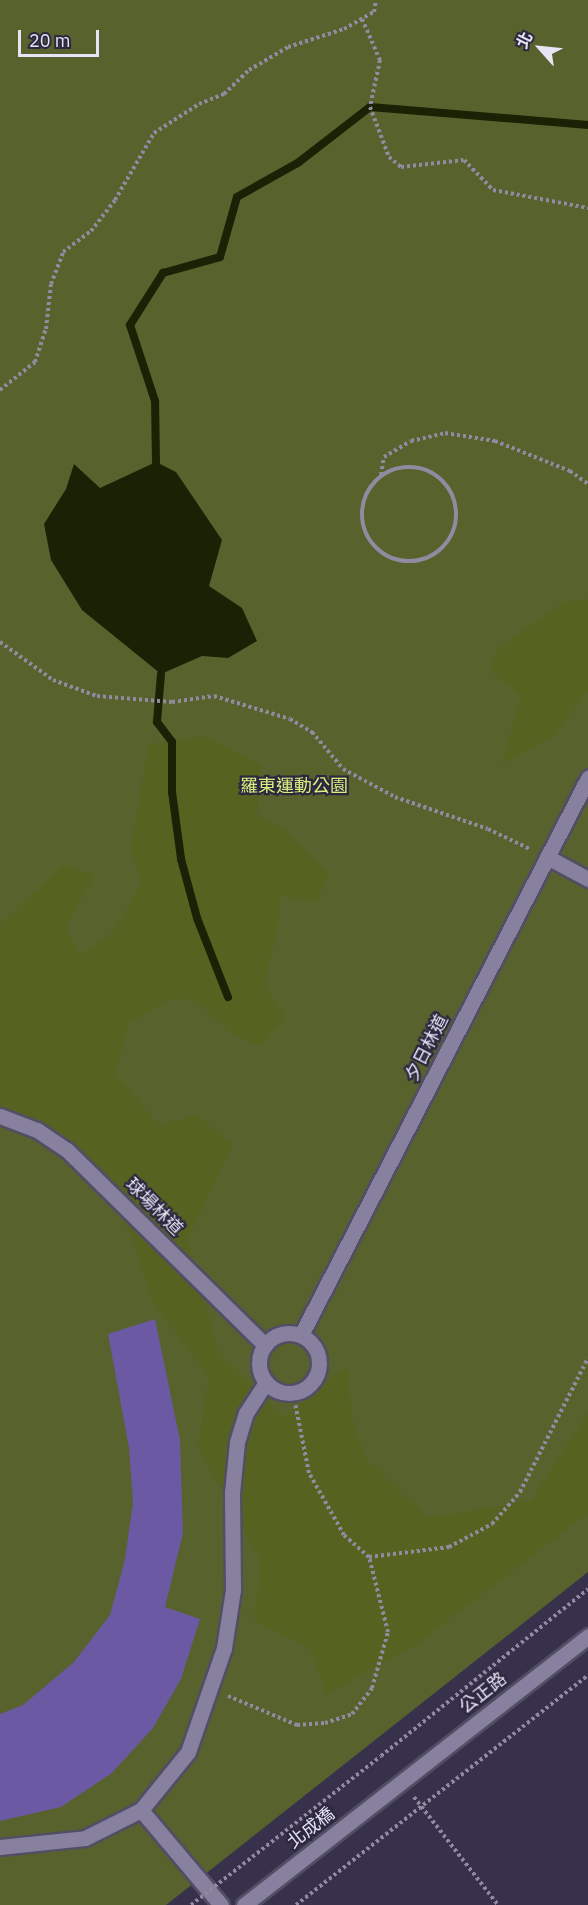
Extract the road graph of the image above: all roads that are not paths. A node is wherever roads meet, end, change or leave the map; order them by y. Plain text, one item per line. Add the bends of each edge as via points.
1 (588, 778) edge
2 (547, 857) junction
3 (588, 879) edge
4 (0, 1116) edge
5 (302, 1335) junction
6 (265, 1345) junction
7 (266, 1382) junction
8 (588, 1636) edge
9 (402, 1782) joint
10 (141, 1810) junction
11 (0, 1847) edge
12 (220, 1905) edge
13 (244, 1905) edge

1 - 2 street, 夕日林道
2 - 3 street
2 - 5 street, 夕日林道
4 - 6 street, 球場林道 via 37,1130 67,1150
5 - 6 street via 282,1334
5 - 7 street via 316,1348 319,1367 310,1384 293,1393 274,1389
6 - 7 street via 259,1364
7 - 10 street via 246,1413 237,1442 232,1493 233,1590 224,1648 188,1752
8 - 9 street, 公正路
9 - 13 street, 北成橋
10 - 11 street via 85,1838
10 - 12 street

